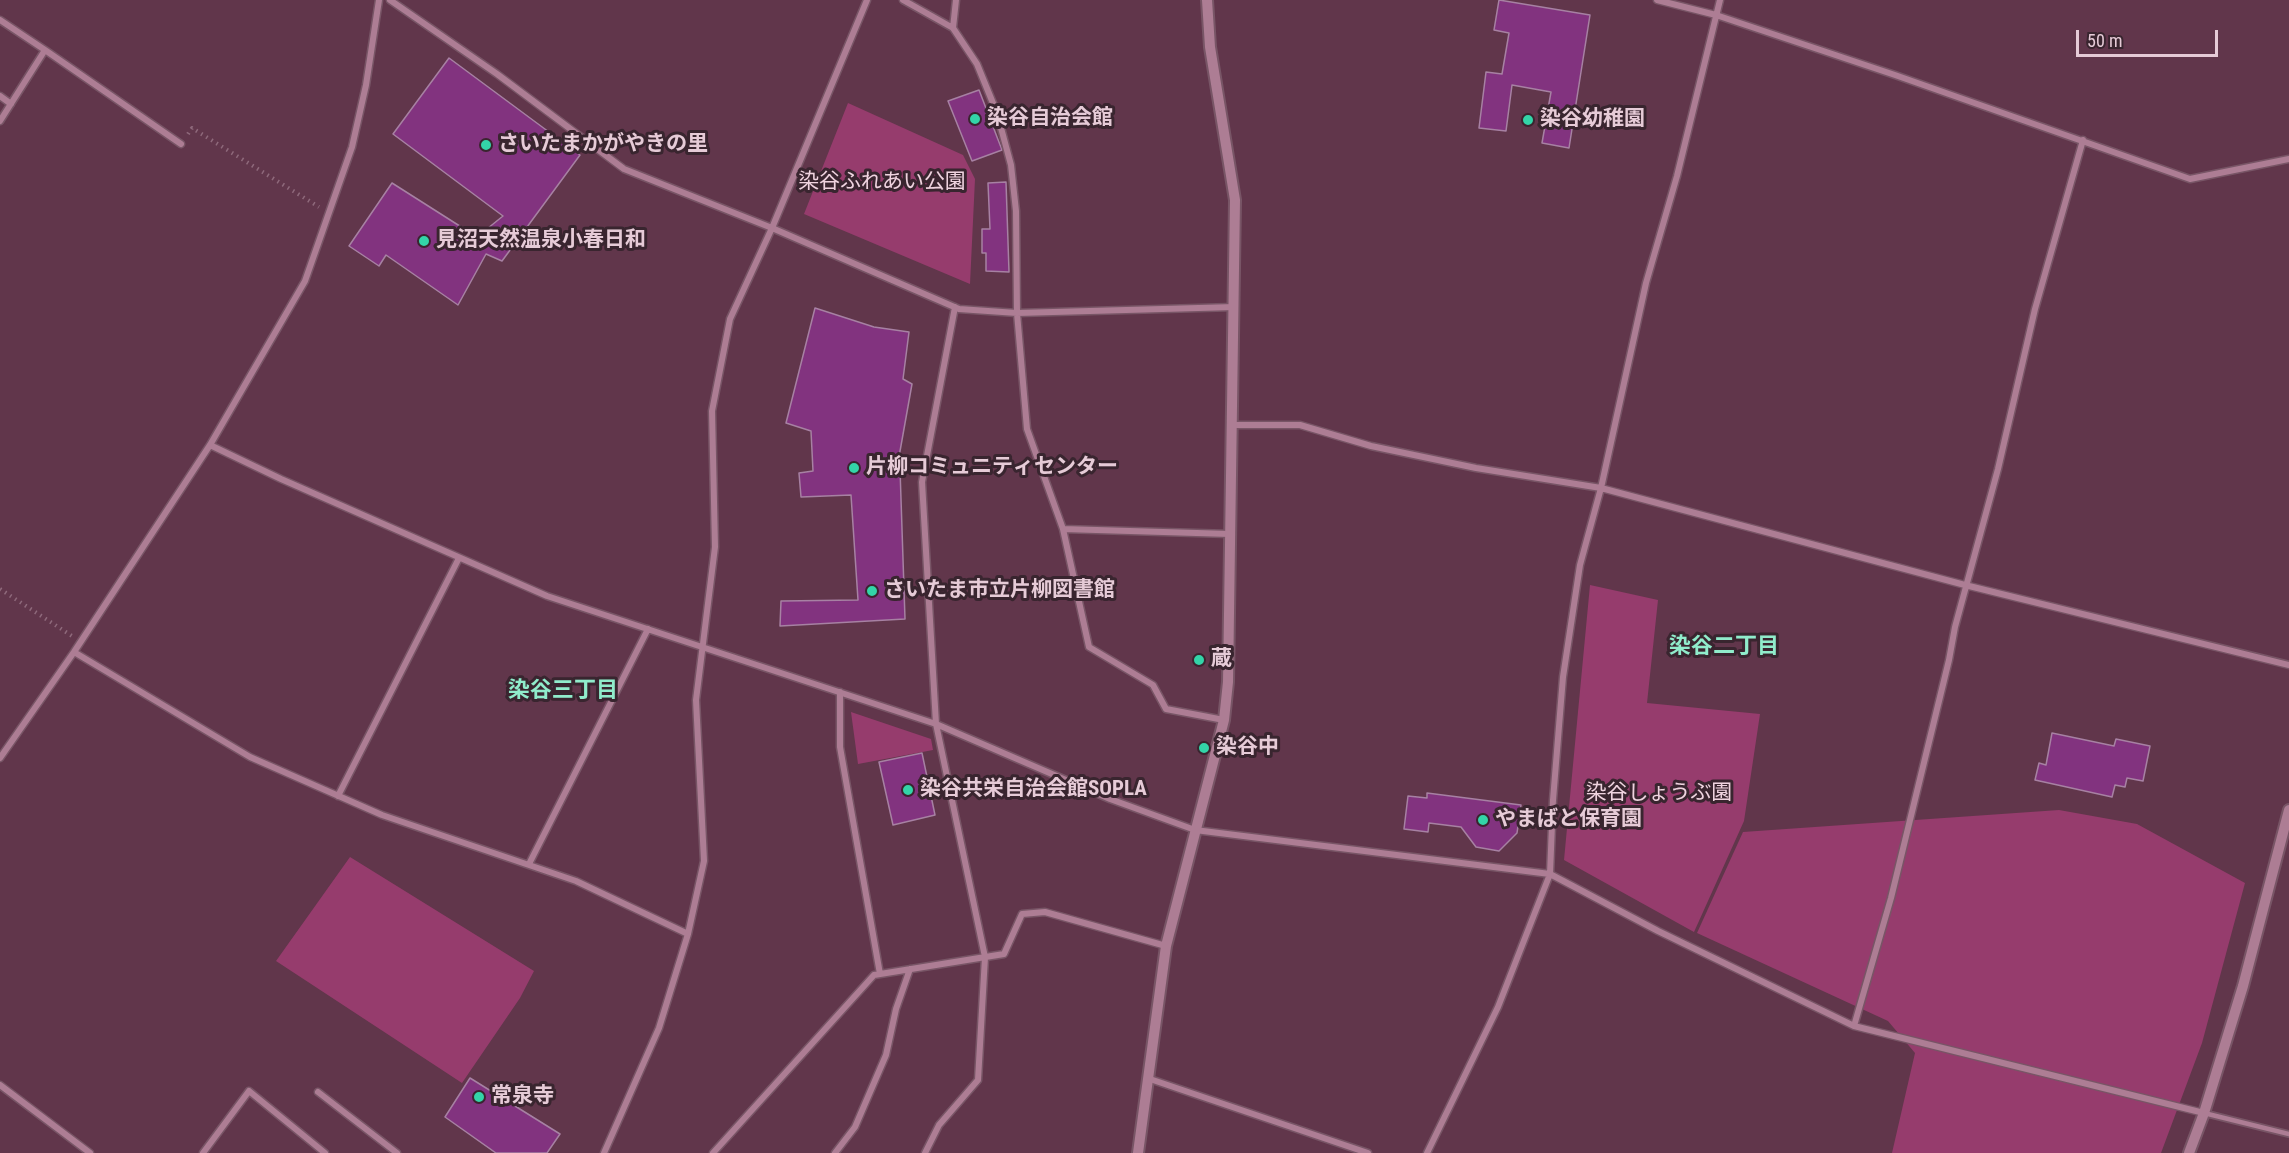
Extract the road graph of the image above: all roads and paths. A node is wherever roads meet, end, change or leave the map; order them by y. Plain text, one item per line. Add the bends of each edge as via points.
1 (379, 0) edge
2 (390, 0) edge
3 (867, 0) edge
4 (903, 0) edge
5 (956, 0) edge
6 (1207, 0) edge
7 (1657, 0) edge
8 (1720, 0) edge
9 (1716, 15) junction
10 (0, 20) edge
11 (953, 28) junction
12 (45, 50) junction
13 (0, 96) edge
14 (11, 104) junction
15 (0, 121) edge
16 (2083, 140) junction
17 (181, 144) joint
18 (2289, 159) edge
19 (328, 212) junction
20 (772, 228) junction
21 (955, 307) junction
22 (1235, 307) junction
23 (1017, 313) junction
24 (1232, 424) junction
25 (210, 445) junction
26 (1601, 488) junction
27 (1063, 529) junction
28 (1231, 534) junction
29 (459, 558) junction
30 (1965, 585) junction
31 (0, 589) edge
32 (648, 628) junction
33 (80, 641) junction
34 (702, 646) junction
35 (74, 652) junction
36 (2289, 665) edge
37 (840, 692) junction
38 (1224, 720) junction
39 (936, 724) junction
40 (0, 758) edge
41 (338, 796) junction
42 (2289, 810) edge
43 (1195, 830) junction
44 (530, 864) junction
45 (1550, 874) junction
46 (688, 934) junction
47 (1166, 946) junction
48 (985, 957) junction
49 (910, 969) junction
50 (880, 974) junction
51 (1854, 1026) junction
52 (1146, 1078) junction
53 (0, 1085) edge
54 (318, 1092) dead end
55 (2204, 1113) junction
56 (2289, 1134) edge
57 (90, 1153) edge
58 (203, 1153) edge
59 (325, 1153) edge
60 (397, 1153) edge
61 (604, 1153) edge
62 (713, 1153) edge
63 (835, 1153) edge
64 (925, 1153) edge
65 (1138, 1153) edge
66 (1368, 1153) edge
67 (1426, 1153) edge
68 (2188, 1153) edge

1 - 19 street via 352,147
2 - 20 street via 624,169
3 - 20 street
4 - 11 street
5 - 11 street
6 - 22 street via 1210,47 1235,200
7 - 9 street
8 - 9 street
9 - 16 street
9 - 26 street via 1646,283
10 - 12 street
11 - 23 street via 977,64 997,112 1011,165 1016,211
12 - 14 street
12 - 17 street
13 - 14 street
14 - 15 street
16 - 18 street via 2190,179
16 - 30 street via 2035,309 1998,469
17 - 19 path via 192,128
19 - 25 street via 305,281
20 - 21 street
20 - 34 street via 730,320 712,411 715,547
21 - 23 street
21 - 39 street via 922,482
22 - 23 street
22 - 24 street
23 - 27 street via 1027,429
24 - 26 street via 1300,425 1371,446 1476,468
24 - 28 street
25 - 29 street
25 - 33 street
26 - 30 street
26 - 45 street via 1580,565 1568,646
27 - 28 street
27 - 38 street via 1089,647 1153,685 1166,710
28 - 38 street
29 - 32 street via 547,596
29 - 41 street
30 - 36 street
30 - 51 street via 1891,898
31 - 33 path
32 - 34 street
32 - 44 street
33 - 35 street
34 - 37 street
34 - 46 street via 696,700 704,861
35 - 40 street
35 - 41 street via 250,757
37 - 39 street
37 - 50 street via 840,747
38 - 43 street
39 - 43 street via 1110,800
39 - 48 street
41 - 44 street via 382,815
42 - 55 street via 2243,986
43 - 45 street
43 - 47 street
44 - 46 street via 576,881
45 - 51 street
45 - 67 street via 1498,1007
46 - 61 street via 659,1028
47 - 48 street via 1045,912 1022,914 1004,954
47 - 52 street
48 - 49 street
48 - 64 street via 978,1080 939,1125
49 - 50 street
49 - 63 street via 886,1055 855,1127
50 - 62 street via 874,975
51 - 55 street
52 - 65 street
52 - 66 street
53 - 57 street
54 - 60 street
55 - 56 lane
55 - 68 street
58 - 59 street via 249,1091

